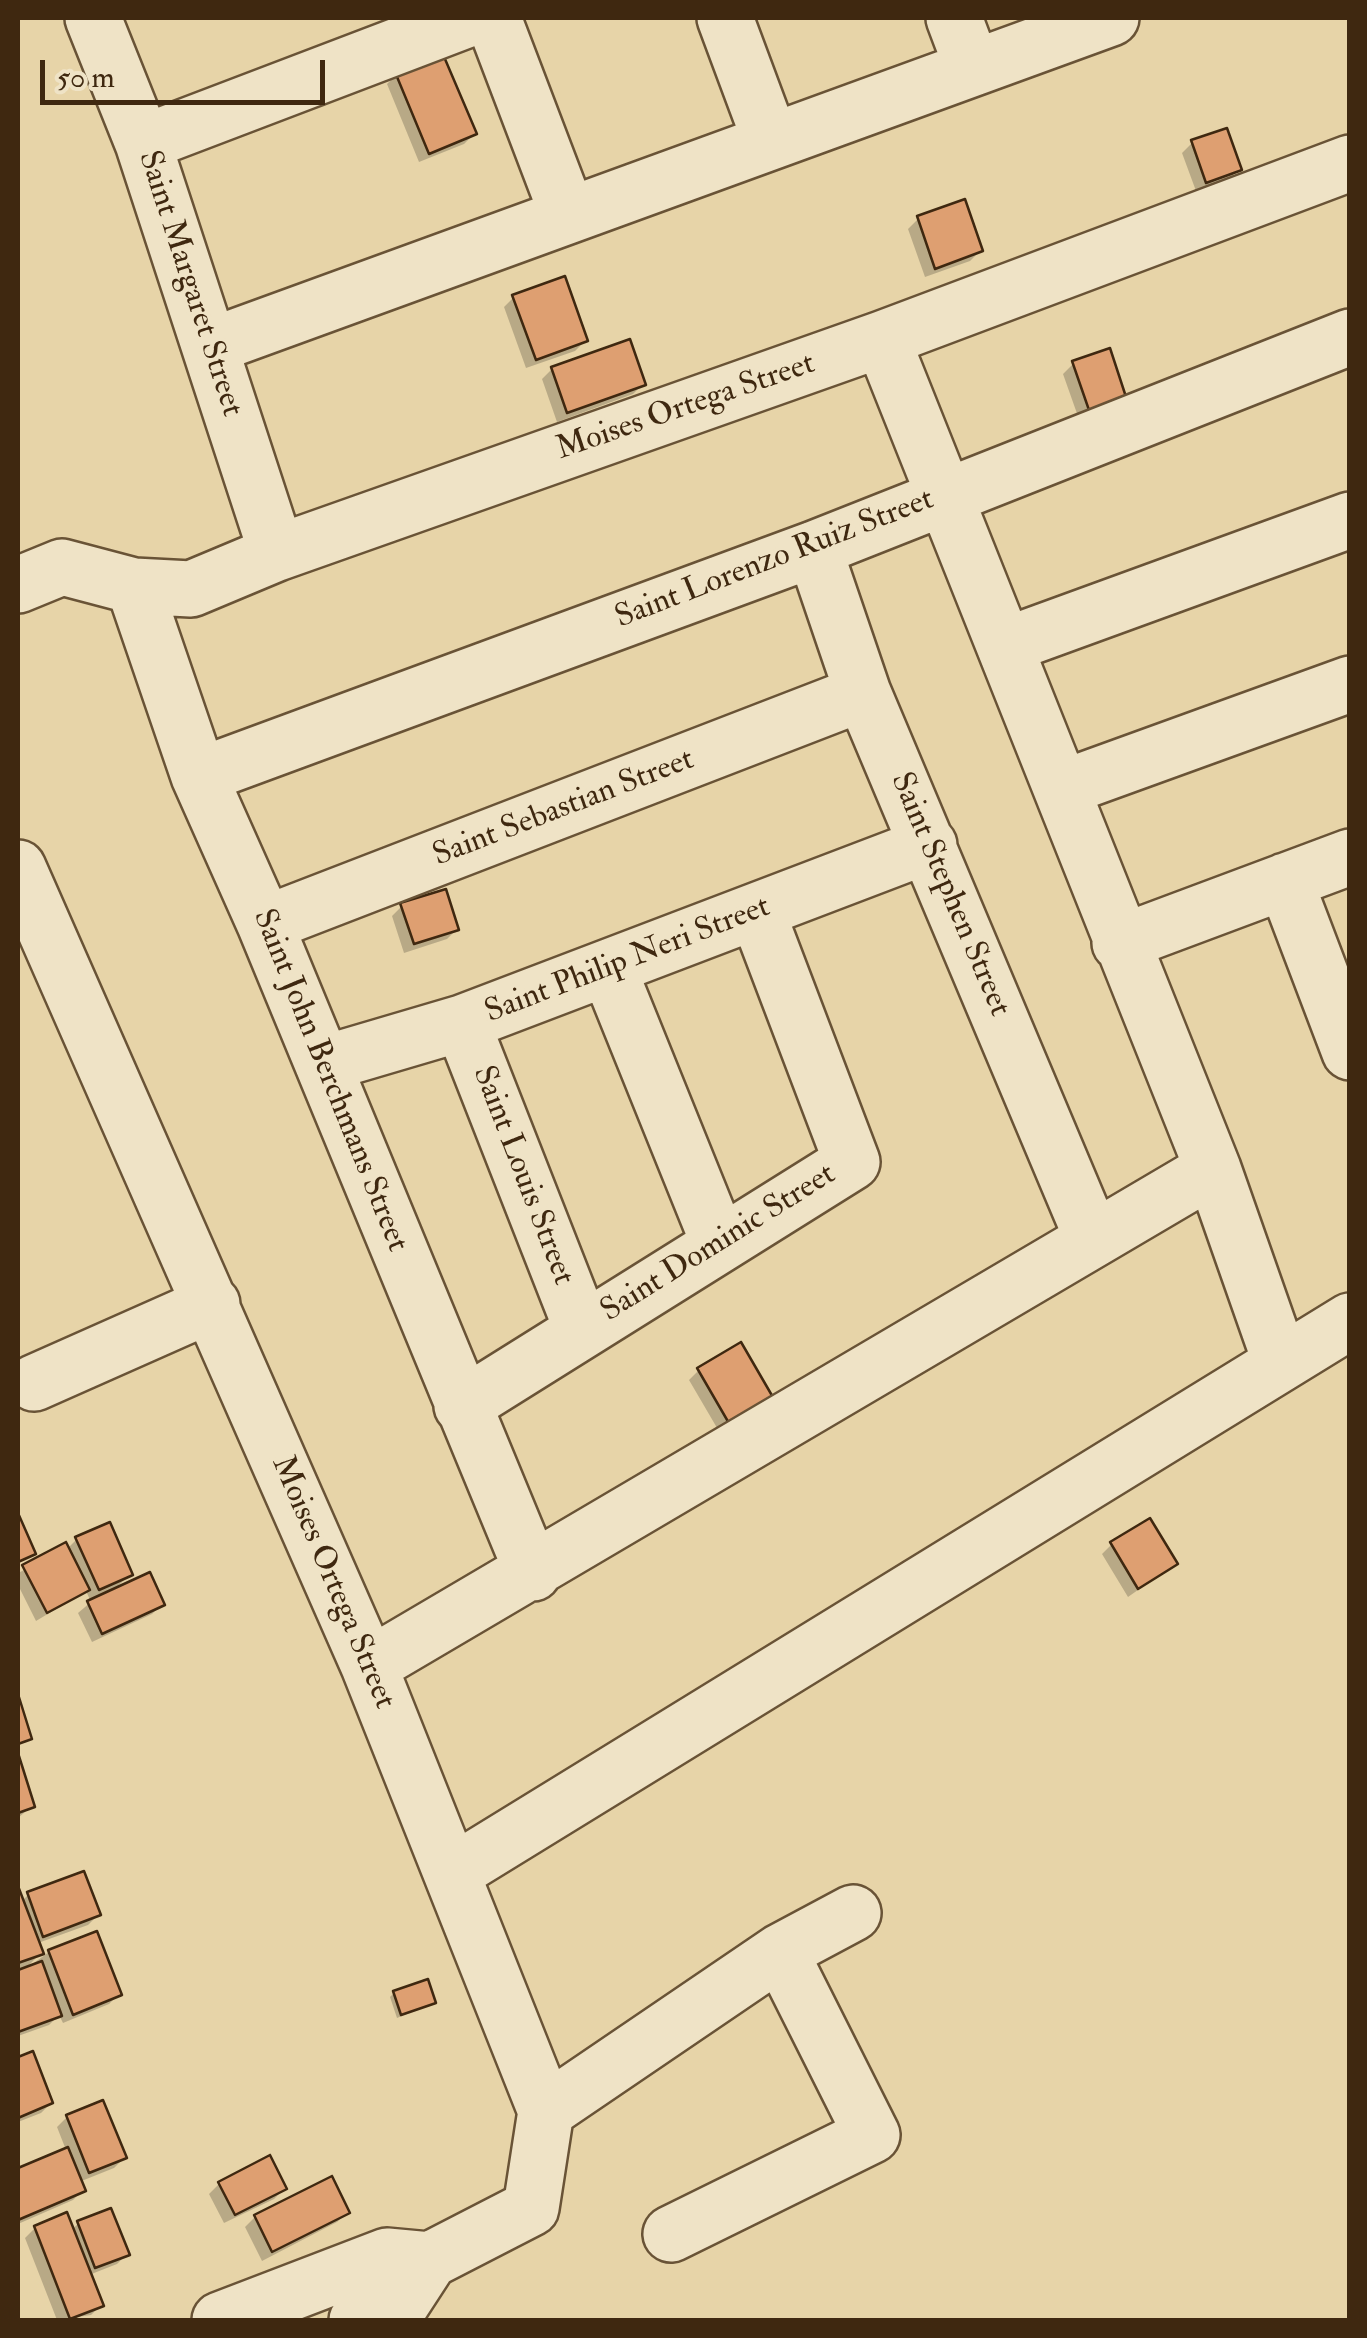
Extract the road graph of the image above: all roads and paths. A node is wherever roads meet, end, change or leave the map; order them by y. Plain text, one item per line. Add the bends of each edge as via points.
1 (93, 18) edge
2 (471, 18) edge
3 (493, 18) edge
4 (725, 18) edge
5 (1112, 18) edge
6 (963, 42) edge
7 (770, 139) junction
8 (143, 143) junction
9 (1350, 163) edge
10 (568, 215) junction
11 (1350, 338) edge
12 (882, 339) junction
13 (211, 346) junction
14 (944, 496) junction
15 (1350, 520) edge
16 (814, 548) junction
17 (277, 553) junction
18 (18, 585) edge
19 (134, 586) junction
20 (1007, 645) junction
21 (1350, 684) edge
22 (863, 694) junction
23 (198, 776) junction
24 (1062, 788) junction
25 (929, 845) junction
26 (1350, 857) edge
27 (18, 868) edge
28 (1285, 881) junction
29 (757, 912) junction
30 (265, 924) junction
31 (1120, 943) junction
32 (608, 968) junction
33 (462, 1023) junction
34 (1350, 1052) edge
35 (323, 1064) junction
36 (1213, 1170) junction
37 (1092, 1238) junction
38 (719, 1242) junction
39 (212, 1304) junction
40 (1350, 1321) edge
41 (582, 1329) junction
42 (1280, 1360) junction
43 (34, 1383) dead end
44 (462, 1406) junction
45 (533, 1572) junction
46 (369, 1666) junction
47 (452, 1873) junction
48 (854, 1913) dead end
49 (780, 1952) junction
50 (546, 2111) junction
51 (672, 2234) dead end
52 (430, 2260) junction
53 (220, 2320) edge
54 (358, 2320) edge

1 - 8 street, Saint Margaret Street
2 - 8 street
3 - 10 street
4 - 7 street
5 - 6 street
6 - 7 street
7 - 10 street
8 - 13 street, Saint Margaret Street
9 - 12 street, Moises Ortega Street
10 - 13 street
11 - 14 street, Saint Lorenzo Ruiz Street
12 - 14 street
12 - 17 street, Moises Ortega Street
13 - 17 street, Saint Margaret Street
14 - 16 street, Saint Lorenzo Ruiz Street
14 - 20 street
15 - 20 street
16 - 22 street, Saint Stephen Street
16 - 23 street, Saint Lorenzo Ruiz Street
17 - 19 street, Moises Ortega Street via 192,588
18 - 19 street, Moises Ortega Street via 62,567
19 - 23 street, Saint John Berchmans Street
20 - 24 street
21 - 24 street
22 - 25 street, Saint Stephen Street
22 - 30 street, Saint Sebastian Street
23 - 30 street, Saint John Berchmans Street
24 - 31 street
25 - 29 street, Saint Philip Neri Street
25 - 37 street, Saint Stephen Street
26 - 28 street
27 - 39 street, Moises Ortega Street
28 - 31 street
28 - 34 street
29 - 32 street, Saint Philip Neri Street
29 - 38 street, Saint Dominic Street via 852,1162
30 - 35 street, Saint John Berchmans Street
31 - 36 street
32 - 33 street, Saint Philip Neri Street
32 - 38 street
33 - 35 street, Saint Philip Neri Street
33 - 41 street, Saint Louis Street
35 - 44 street, Saint John Berchmans Street
36 - 37 street
36 - 42 street
37 - 45 street
38 - 41 street, Saint Dominic Street
39 - 43 street
39 - 46 street, Moises Ortega Street
40 - 42 street
41 - 44 street, Saint Dominic Street
42 - 47 street
44 - 45 street, Saint John Berchmans Street
45 - 46 street
46 - 47 street, Moises Ortega Street
47 - 50 street, Moises Ortega Street
48 - 49 street
49 - 50 street
49 - 51 street via 872,2135
50 - 52 street, Moises Ortega Street via 532,2208
52 - 53 street via 387,2256
52 - 54 street via 402,2303

